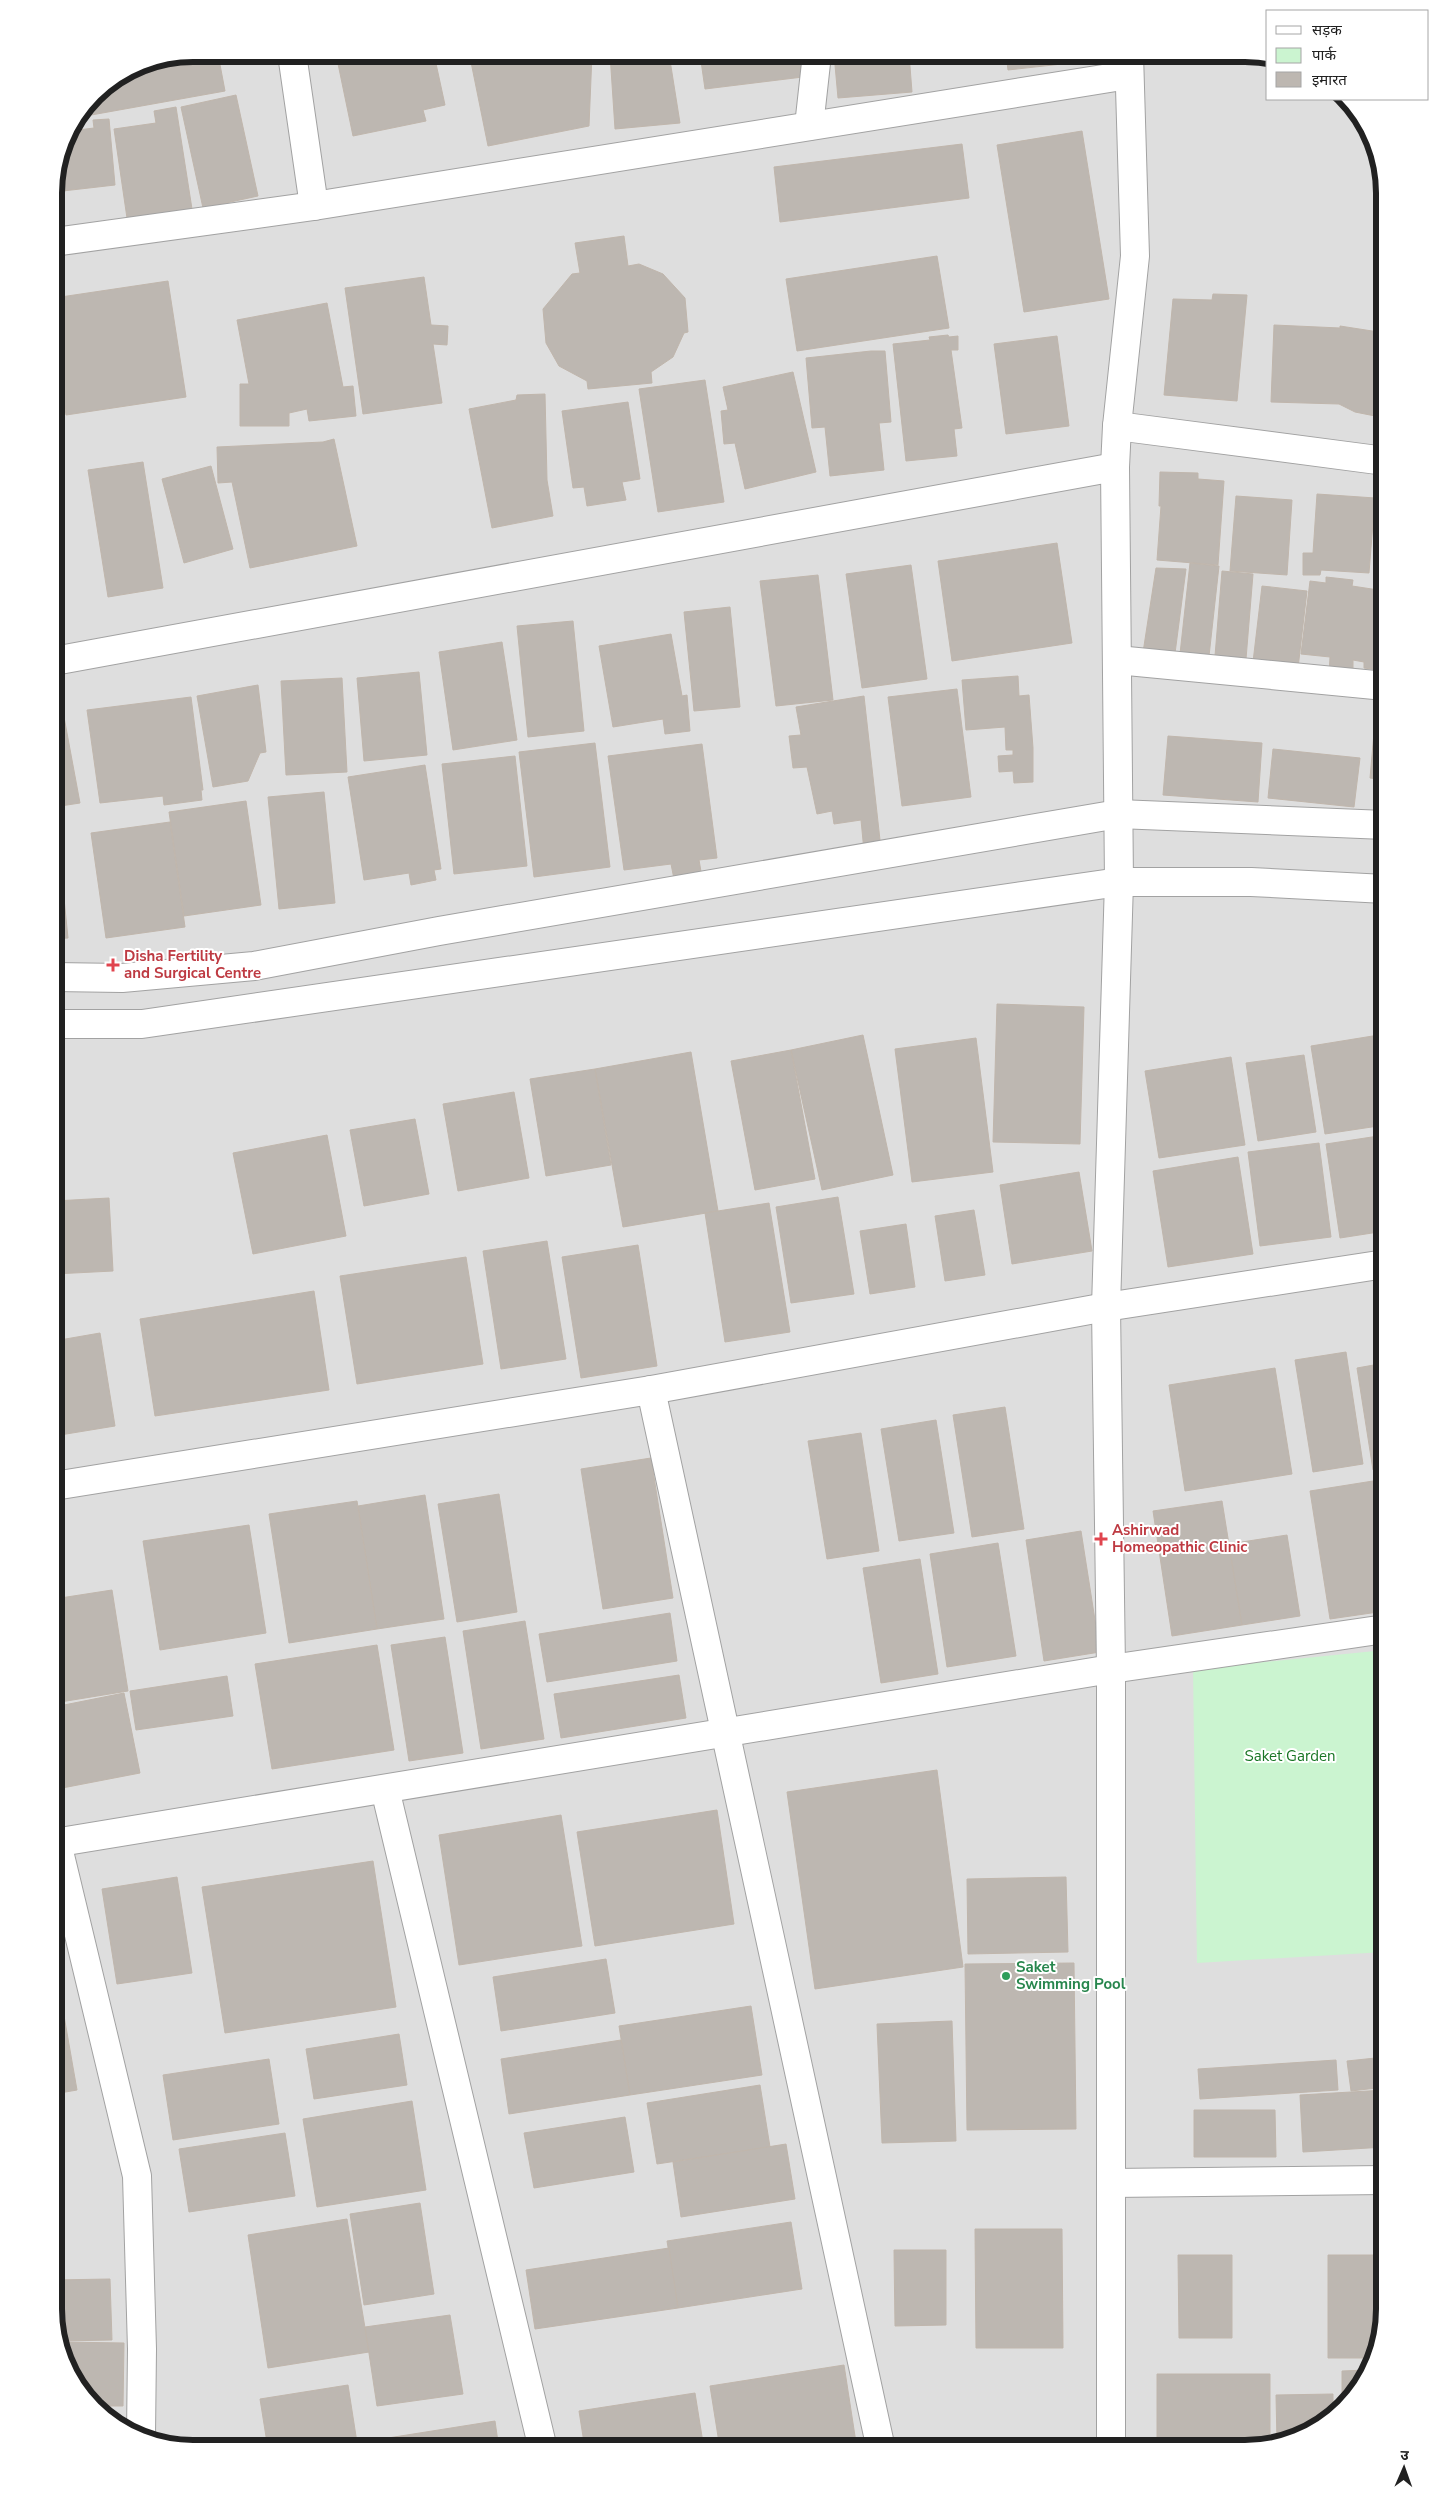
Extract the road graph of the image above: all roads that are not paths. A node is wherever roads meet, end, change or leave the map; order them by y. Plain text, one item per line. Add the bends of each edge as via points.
1 (293, 63) edge
2 (816, 63) edge
3 (1129, 64) edge
4 (809, 126) junction
5 (314, 206) junction
6 (63, 241) edge
7 (1117, 426) junction
8 (1376, 460) edge
9 (1115, 467) junction
10 (63, 659) edge
11 (1116, 660) junction
12 (1376, 685) edge
13 (1118, 814) junction
14 (1376, 825) edge
15 (1119, 882) junction
16 (1376, 889) edge
17 (63, 976) edge
18 (63, 1024) edge
19 (1376, 1265) edge
20 (1106, 1307) junction
21 (651, 1390) junction
22 (62, 1485) edge
23 (1376, 1630) edge
24 (1111, 1669) junction
25 (727, 1732) junction
26 (385, 1789) junction
27 (62, 1842) edge
28 (62, 1872) edge
29 (1376, 2180) edge
30 (1111, 2183) junction
31 (141, 2429) edge
32 (541, 2440) edge
33 (879, 2440) edge
34 (1111, 2440) edge

1 - 5 street
2 - 4 street
3 - 4 street
3 - 7 street via 1135,256
4 - 5 street
5 - 6 street
7 - 8 street
7 - 9 street
9 - 10 street
9 - 11 street
11 - 12 street
11 - 13 street
13 - 14 street
13 - 15 street
13 - 17 street via 254,966 122,978
15 - 16 street via 1251,882
15 - 18 street via 142,1024
15 - 20 street
19 - 20 street
20 - 21 street
20 - 24 street
21 - 22 street
21 - 25 street
23 - 24 street
24 - 25 street
24 - 30 street
25 - 26 street
25 - 33 street
26 - 27 street
26 - 32 street
28 - 31 street via 137,2176
29 - 30 street
30 - 34 street

